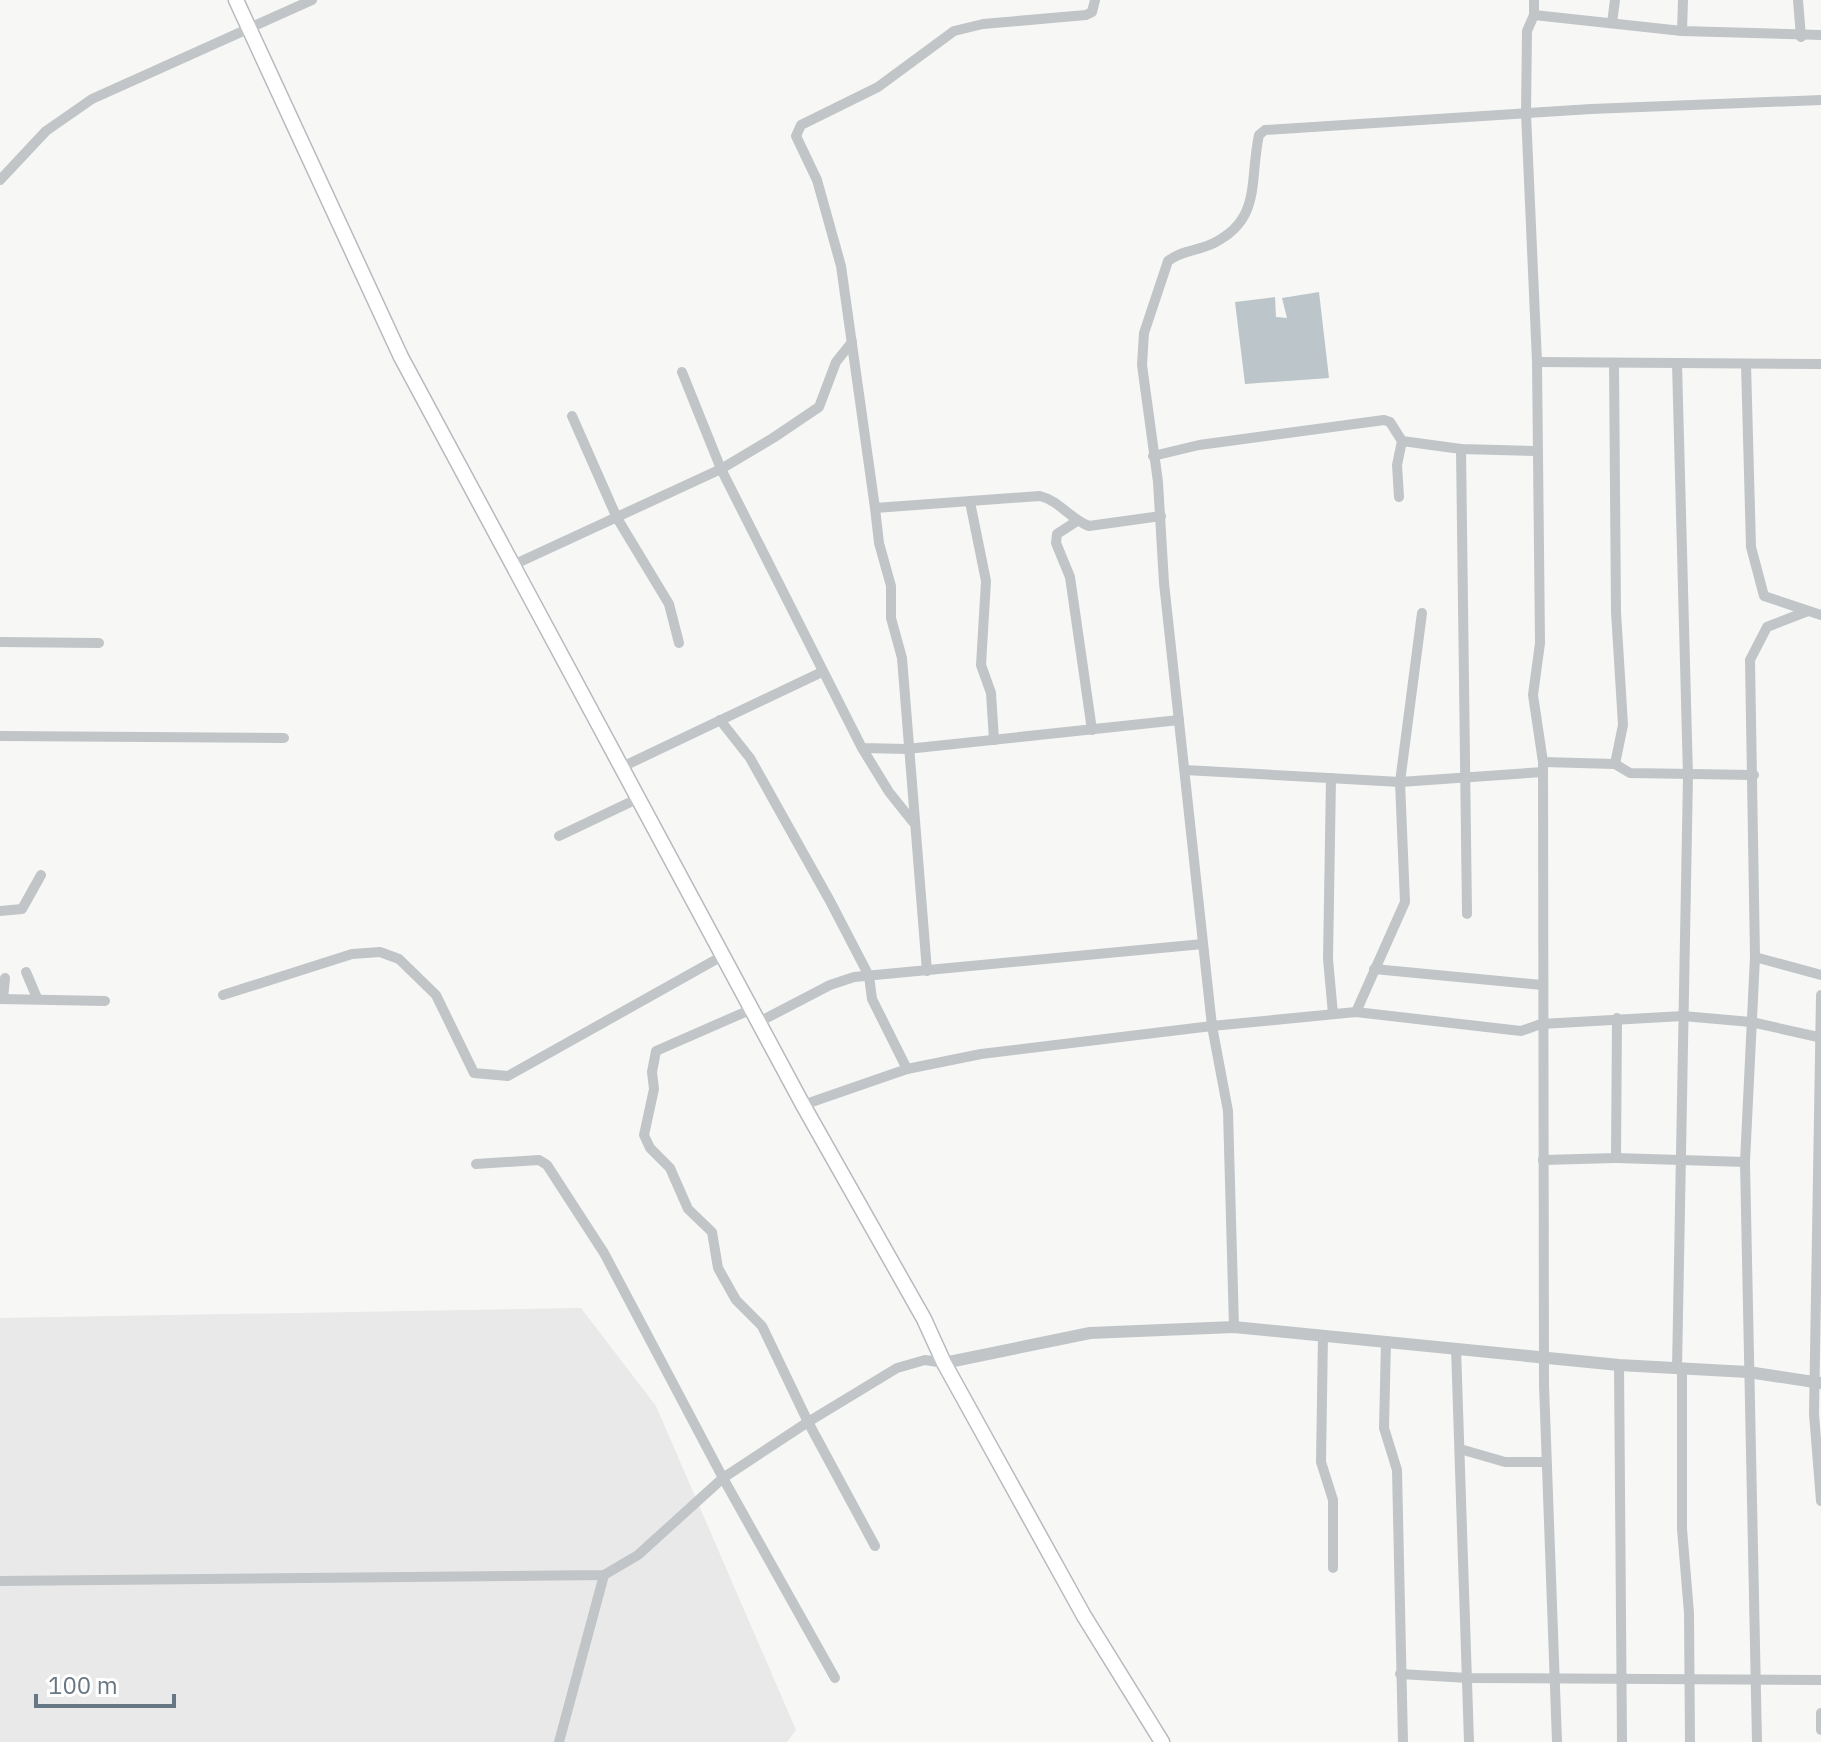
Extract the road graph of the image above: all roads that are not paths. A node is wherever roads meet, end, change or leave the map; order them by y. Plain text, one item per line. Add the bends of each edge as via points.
1 (236, 0) edge
2 (312, 0) edge
3 (1095, 0) edge
4 (1534, 0) edge
5 (1615, 0) edge
6 (1683, 0) edge
7 (1798, 0) edge
8 (1534, 15) junction
9 (1612, 23) junction
10 (249, 29) junction
11 (1682, 31) junction
12 (1821, 35) edge
13 (1801, 37) junction
14 (1821, 100) edge
15 (1526, 113) junction
16 (0, 180) edge
17 (852, 342) junction
18 (1537, 362) junction
19 (1614, 363) junction
20 (1677, 363) junction
21 (1746, 364) junction
22 (1821, 364) edge
23 (682, 372) dead end
24 (572, 416) dead end
25 (1402, 441) junction
26 (1461, 449) junction
27 (1536, 451) junction
28 (1153, 456) junction
29 (721, 469) junction
30 (1399, 497) dead end
31 (970, 502) junction
32 (875, 508) junction
33 (1161, 516) junction
34 (617, 518) junction
35 (1077, 521) junction
36 (513, 565) junction
37 (1808, 611) junction
38 (1422, 613) dead end
39 (1821, 615) edge
40 (0, 642) edge
41 (99, 643) dead end
42 (679, 643) dead end
43 (822, 672) junction
44 (720, 720) junction
45 (1179, 720) junction
46 (1092, 730) junction
47 (0, 736) edge
48 (284, 738) dead end
49 (994, 740) junction
50 (862, 748) junction
51 (907, 749) junction
52 (1615, 764) junction
53 (622, 767) junction
54 (1543, 767) junction
55 (1185, 770) junction
56 (1754, 775) junction
57 (1688, 776) junction
58 (1331, 778) junction
59 (1467, 780) junction
60 (1400, 782) junction
61 (639, 798) junction
62 (913, 822) junction
63 (559, 836) dead end
64 (41, 875) dead end
65 (0, 911) edge
66 (1467, 914) dead end
67 (1203, 944) junction
68 (724, 955) junction
69 (1755, 957) junction
70 (1374, 969) junction
71 (927, 971) junction
72 (26, 972) dead end
73 (1821, 975) edge
74 (869, 976) junction
75 (5, 978) dead end
76 (1542, 985) junction
77 (223, 995) dead end
78 (1821, 995) edge
79 (37, 998) junction
80 (1, 999) edge
81 (105, 1001) dead end
82 (1356, 1012) junction
83 (1333, 1014) junction
84 (756, 1016) junction
85 (1683, 1016) junction
86 (1617, 1018) junction
87 (1751, 1022) junction
88 (1541, 1024) junction
89 (1212, 1026) junction
90 (1818, 1037) junction
91 (907, 1069) junction
92 (803, 1105) junction
93 (1683, 1157) junction
94 (1616, 1158) junction
95 (1543, 1160) junction
96 (1745, 1162) junction
97 (476, 1164) dead end
98 (1234, 1327) junction
99 (1323, 1335) junction
100 (1386, 1341) junction
101 (1456, 1348) junction
102 (1545, 1357) junction
103 (944, 1363) junction
104 (1619, 1365) junction
105 (1680, 1369) junction
106 (1748, 1372) junction
107 (1818, 1382) edge
108 (808, 1422) junction
109 (1460, 1449) junction
110 (1546, 1462) junction
111 (723, 1478) junction
112 (1821, 1501) edge
113 (875, 1546) dead end
114 (1333, 1568) dead end
115 (604, 1575) junction
116 (0, 1581) edge
117 (1400, 1674) junction
118 (835, 1678) dead end
119 (1468, 1678) junction
120 (1552, 1679) junction
121 (1620, 1680) junction
122 (1690, 1680) junction
123 (1755, 1680) junction
124 (1821, 1680) edge
125 (1821, 1713) edge
126 (1821, 1730) edge
127 (559, 1742) edge
128 (1162, 1742) edge
129 (1403, 1742) edge
130 (1469, 1742) edge
131 (1557, 1742) edge
132 (1622, 1742) edge
133 (1690, 1742) edge
134 (1757, 1742) edge

1 - 10 main road
2 - 10 street
3 - 17 street via 1086,15 954,31 878,87 801,125 796,136 817,180 841,266
4 - 8 street
5 - 9 street
6 - 11 street
7 - 13 street
8 - 9 street
8 - 15 street via 1527,31
9 - 11 street
10 - 16 street via 92,99 46,131
10 - 36 main road via 401,357
11 - 13 street
12 - 13 street
14 - 15 street
15 - 18 street
15 - 28 street via 1265,130 1259,135 1250,206 1242,223 1207,246 1177,253 1160,277 1144,333 1142,365
17 - 29 street via 836,362 819,407
17 - 32 street
18 - 19 street
18 - 27 street
19 - 20 street
19 - 52 street via 1616,612 1623,725
20 - 21 street
20 - 57 street
21 - 22 street
21 - 37 street via 1751,547 1764,596
23 - 29 street
24 - 34 street
25 - 26 street
25 - 28 street via 1384,420
25 - 30 street
26 - 27 street
26 - 59 street
27 - 54 street via 1540,643 1533,709
28 - 33 street
29 - 34 street
29 - 43 street
31 - 32 street
31 - 35 street via 1040,496 1054,500
31 - 49 street via 986,581 981,665 991,693
32 - 51 street via 902,658
33 - 35 street via 1089,526
33 - 45 street
34 - 36 street
34 - 42 street via 669,604
35 - 46 street via 1057,534 1056,543 1070,577
36 - 53 main road
37 - 39 street
37 - 56 street via 1767,627 1750,660
38 - 60 street
40 - 41 street
43 - 44 street
43 - 50 street
44 - 53 street
44 - 74 street via 750,758
45 - 46 street
45 - 55 street
46 - 49 street
47 - 48 street
49 - 51 street
50 - 51 street
50 - 62 street
51 - 62 street
52 - 54 street
52 - 57 street via 1630,773
53 - 61 main road
54 - 59 street
54 - 76 street
55 - 58 street
55 - 67 street
56 - 57 street
56 - 69 street
57 - 85 street
58 - 60 street
58 - 83 street via 1328,959
59 - 60 street
59 - 66 street
60 - 70 street via 1405,902
61 - 63 street
61 - 68 main road
62 - 71 street
64 - 65 street via 22,909
67 - 71 street
67 - 89 street
68 - 77 street via 508,1076 474,1073 436,995 399,959 380,952 352,954
68 - 84 main road
69 - 73 street
69 - 87 street
70 - 76 street
70 - 82 street
71 - 74 street
72 - 79 street
74 - 84 street via 830,985
74 - 91 street via 872,999
75 - 80 street
76 - 88 street
78 - 90 street
79 - 80 street
79 - 81 street
82 - 83 street
82 - 88 street via 1521,1031
83 - 89 street
84 - 92 main road
84 - 108 street via 656,1051 644,1135 670,1168 688,1209 712,1232 718,1268 736,1300 762,1326
85 - 86 street
85 - 87 street
85 - 93 street
86 - 88 street
86 - 94 street
87 - 90 street
87 - 96 street
88 - 95 street
89 - 91 street via 1076,1040
89 - 98 street via 1228,1111
90 - 107 street
91 - 92 street
92 - 103 main road
93 - 94 street
93 - 96 street
93 - 105 street
94 - 95 street
95 - 102 street
96 - 106 street
97 - 111 street via 539,1160 547,1165 604,1253
98 - 99 street
98 - 103 street via 1090,1333
99 - 100 street
99 - 114 street via 1321,1462 1333,1500
100 - 101 street
100 - 117 street via 1384,1428 1397,1470
101 - 102 street
101 - 109 street
102 - 104 street
102 - 110 street
103 - 108 street via 925,1360 897,1368
103 - 128 main road via 1084,1616
104 - 105 street
104 - 121 street
105 - 106 street
105 - 122 street
106 - 107 street
106 - 123 street
107 - 112 street
108 - 111 street
108 - 113 street
109 - 110 street via 1505,1462
109 - 119 street
110 - 120 street
111 - 115 street via 638,1555
111 - 118 street
115 - 116 street
115 - 127 street
117 - 119 street
117 - 129 street
119 - 120 street
119 - 130 street
120 - 121 street
120 - 131 street
121 - 122 street
121 - 132 street
122 - 123 street
122 - 133 street
123 - 124 street
123 - 134 street
125 - 126 street

